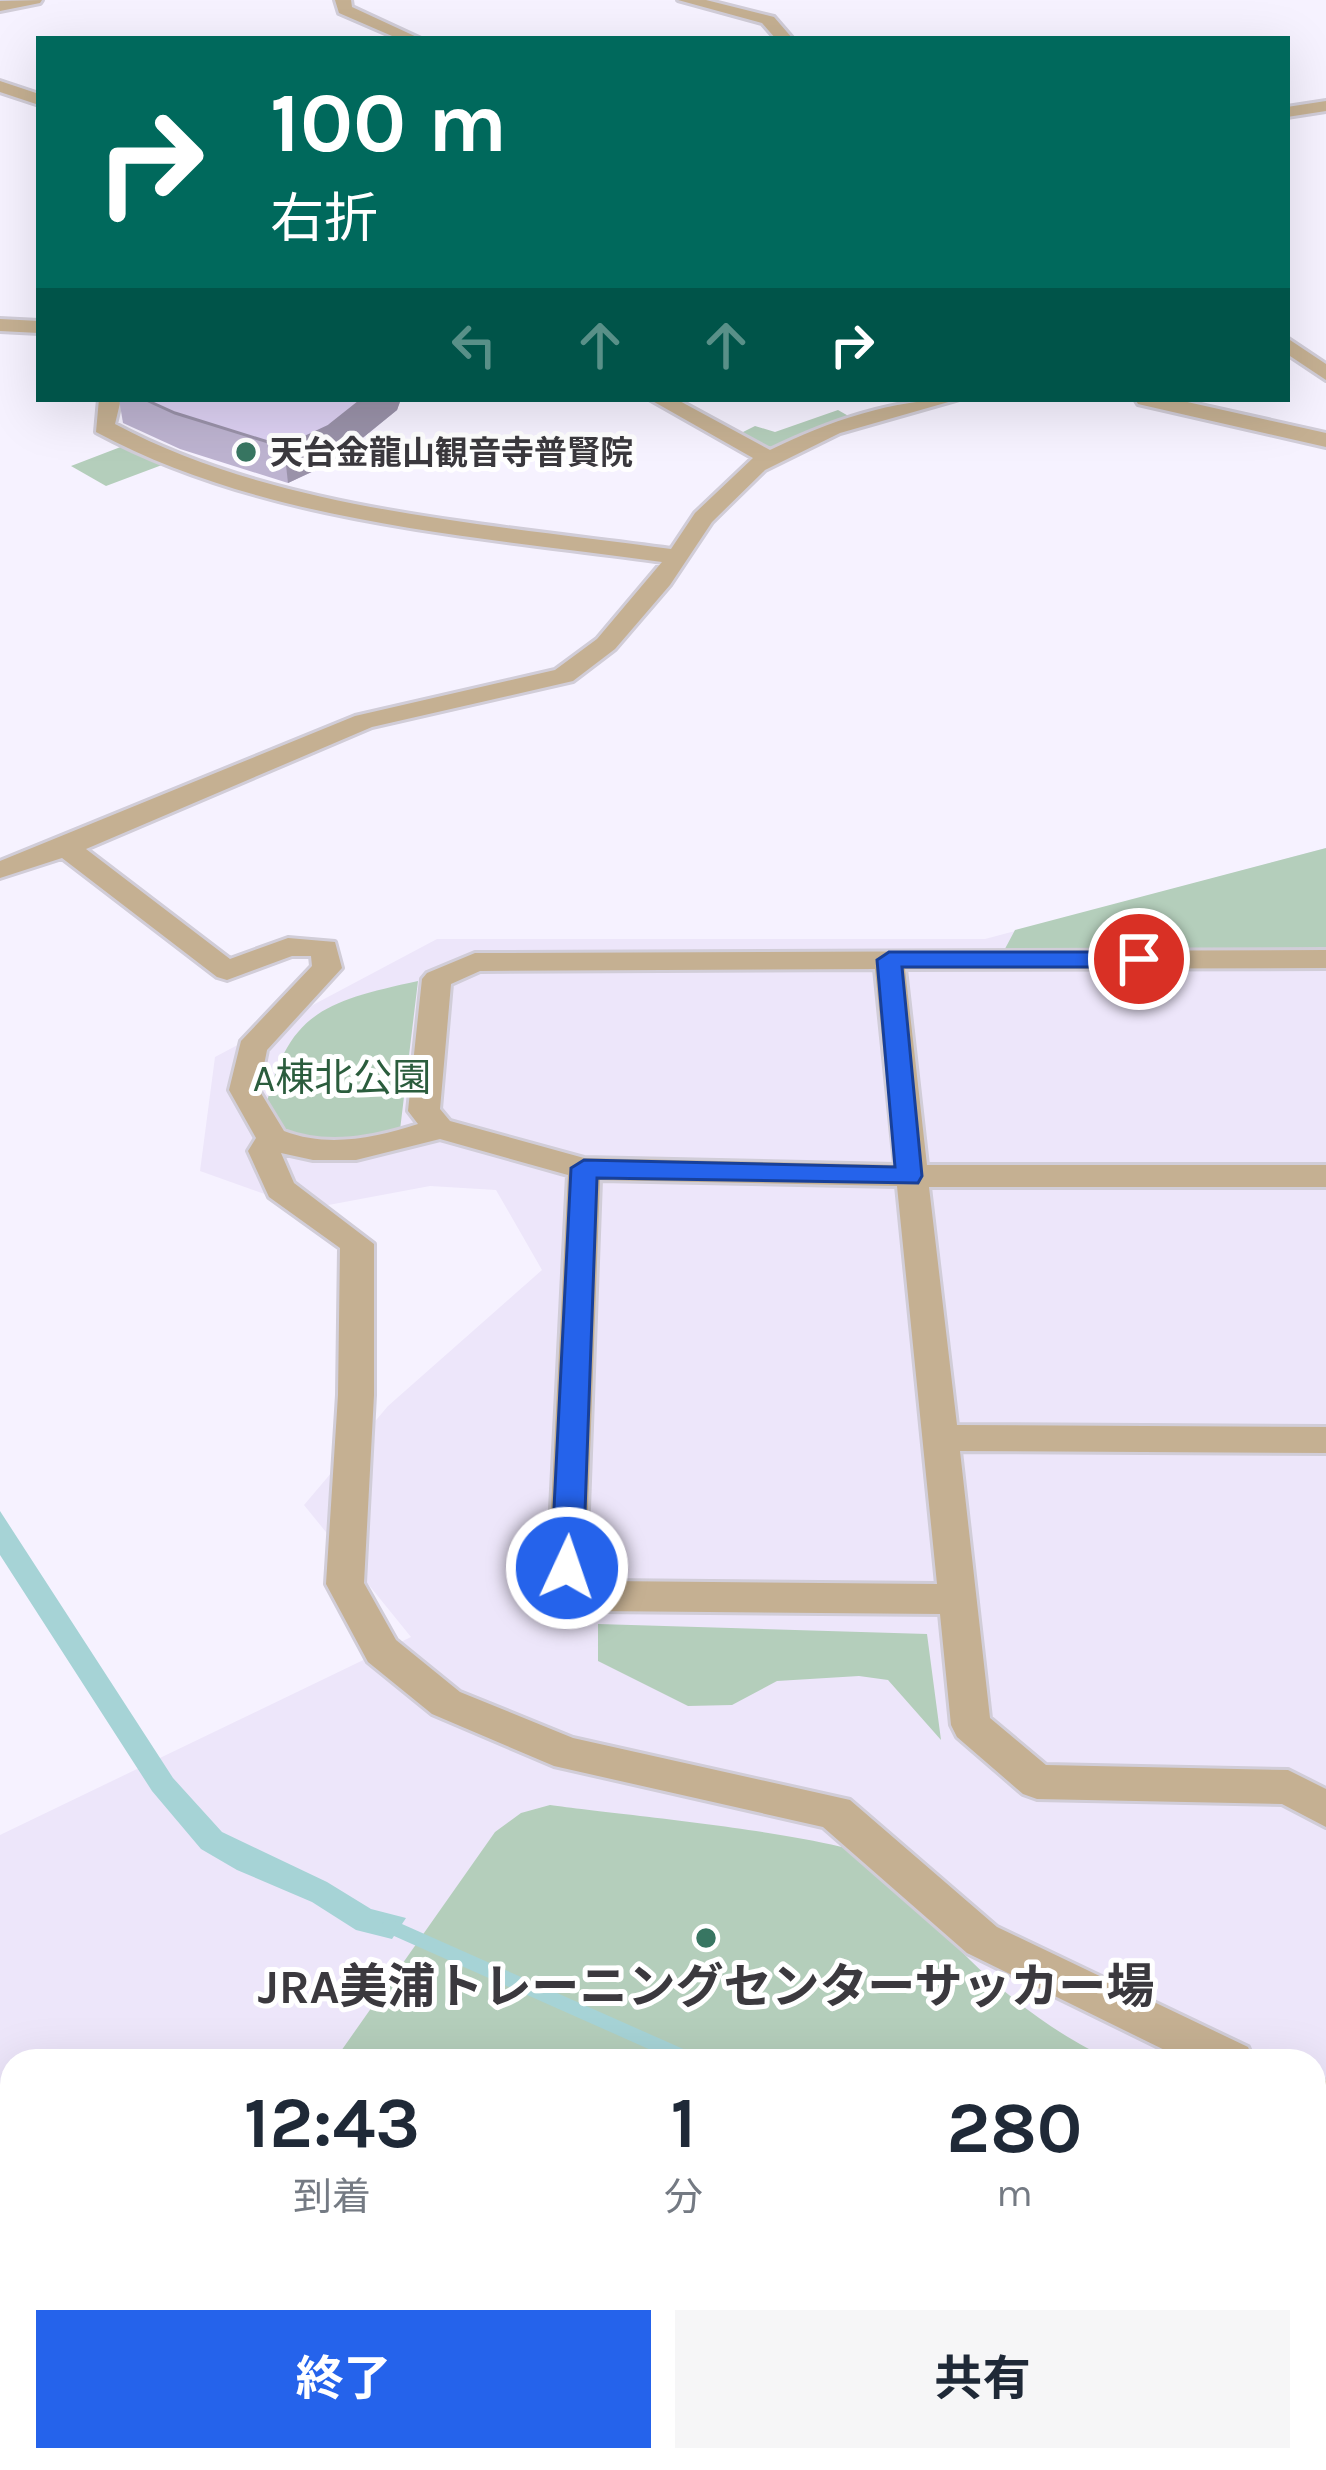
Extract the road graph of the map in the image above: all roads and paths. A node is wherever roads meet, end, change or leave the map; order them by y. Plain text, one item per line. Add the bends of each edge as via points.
1 (34, 0) edge
2 (344, 0) edge
3 (686, 0) edge
4 (0, 5) edge
5 (405, 36) edge
6 (782, 36) edge
7 (0, 86) edge
8 (36, 99) edge
9 (1326, 106) edge
10 (1290, 112) edge
11 (0, 325) edge
12 (36, 327) edge
13 (1290, 346) edge
14 (1326, 374) edge
15 (109, 402) edge
16 (666, 402) edge
17 (936, 402) edge
18 (1160, 402) edge
19 (1326, 440) edge
20 (769, 458) junction
21 (677, 557) junction
22 (66, 848) junction
23 (0, 870) edge
24 (1326, 959) edge
25 (889, 960) junction
26 (440, 1127) junction
27 (272, 1138) junction
28 (584, 1168) junction
29 (909, 1176) junction
30 (1326, 1176) edge
31 (939, 1438) junction
32 (1326, 1440) edge
33 (955, 1599) junction
34 (1326, 1810) edge
35 (1207, 2049) edge

1 - 4 street
2 - 5 street via 345,10
3 - 6 street via 768,20
7 - 8 street
9 - 10 street
11 - 12 street
13 - 14 street
15 - 21 street via 104,427 222,481
16 - 20 street
17 - 20 street via 832,428
18 - 19 street
20 - 21 street via 739,479
21 - 22 street via 606,644 564,676 364,721
22 - 23 street
22 - 27 street via 227,971 289,947 325,948 327,968 252,1048 244,1090
24 - 25 street
25 - 26 street via 475,962 437,979 424,1111
25 - 29 street
26 - 27 street via 376,1149
26 - 28 street
27 - 35 street via 264,1150 280,1189 357,1244 345,1584 382,1651 446,1703 568,1754 835,1812 982,1940
28 - 29 street
28 - 33 street via 567,1568 596,1596
29 - 30 street
29 - 31 street
31 - 32 street
31 - 33 street
33 - 34 street via 971,1725 1037,1782 1288,1787

